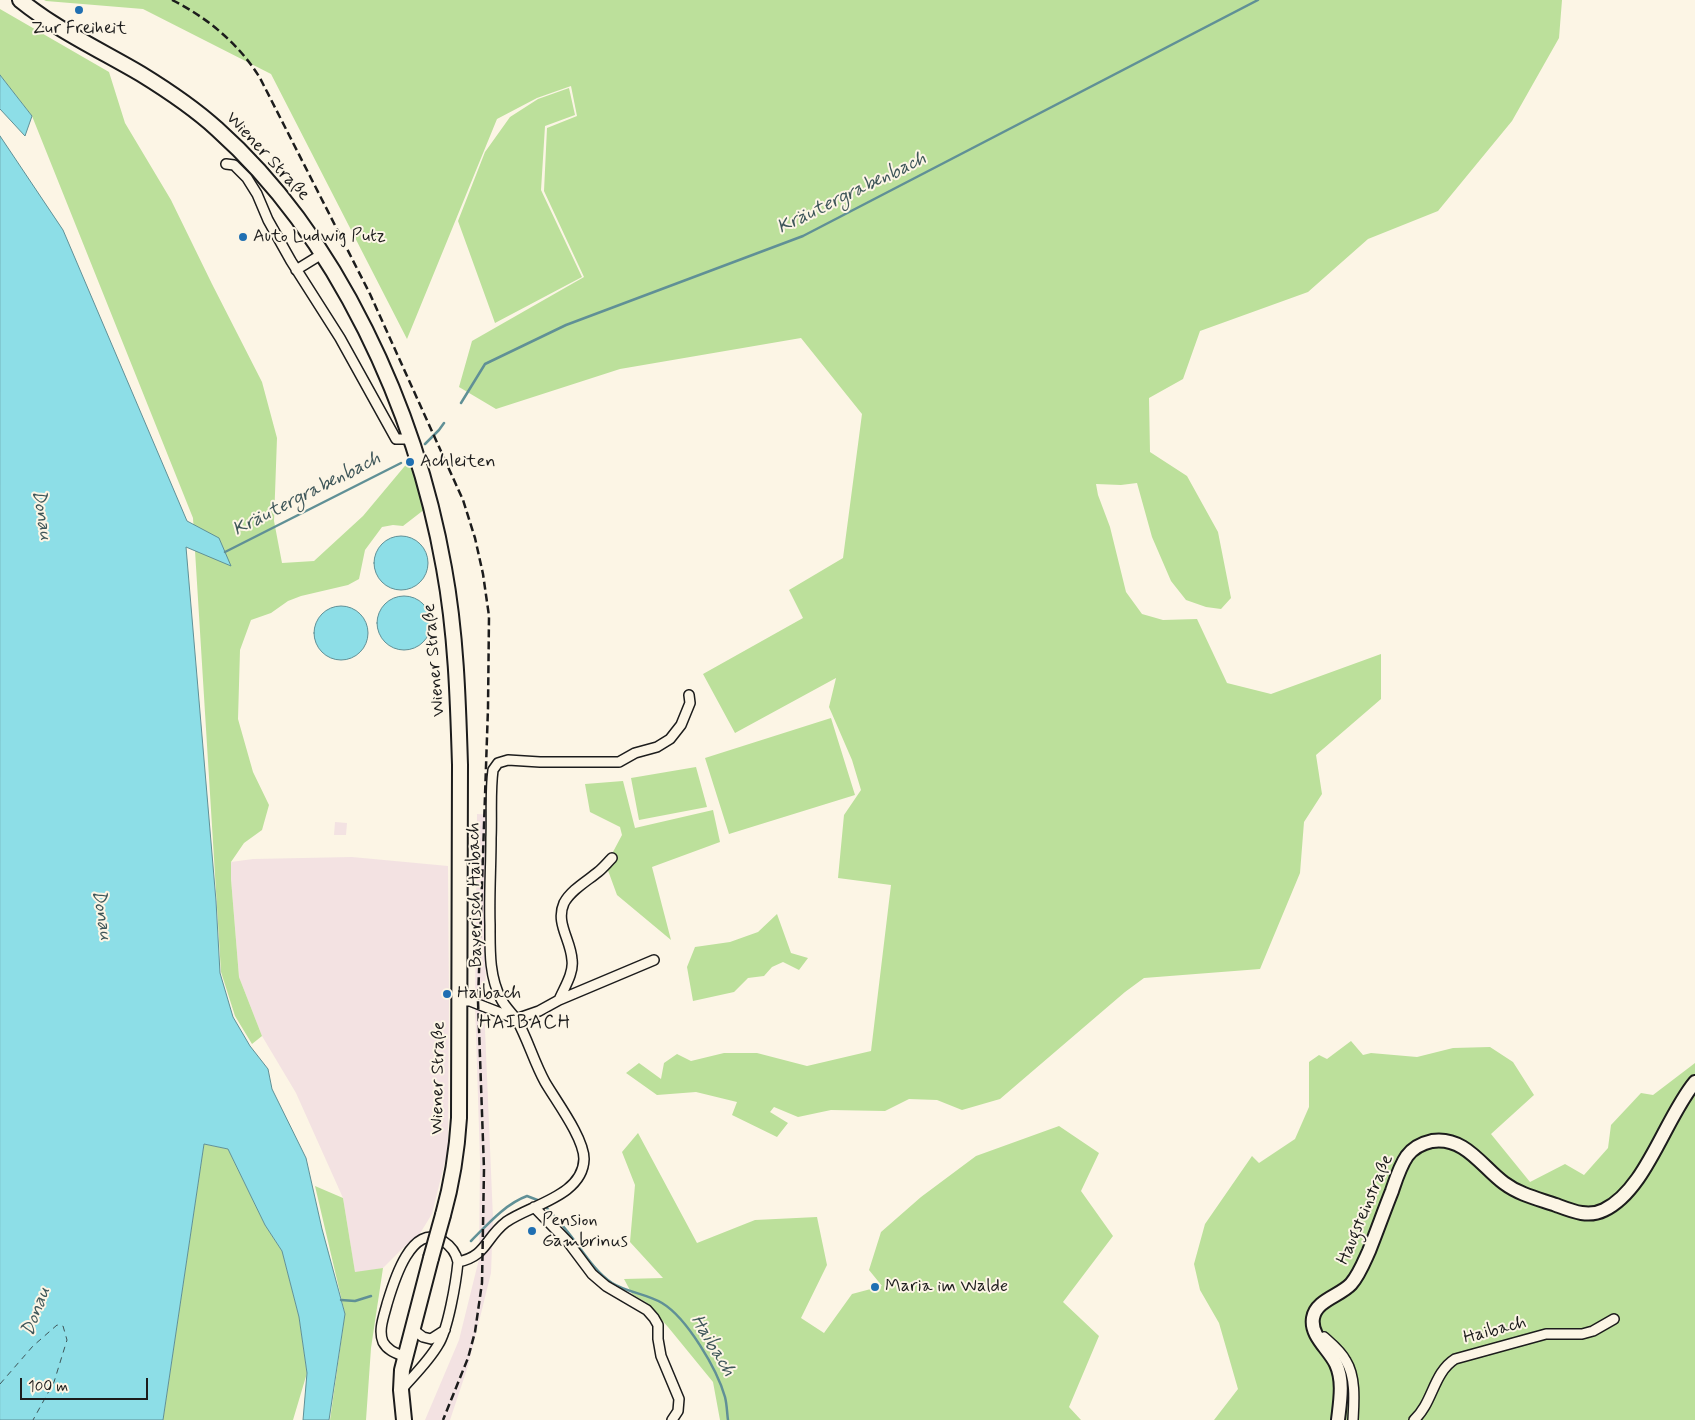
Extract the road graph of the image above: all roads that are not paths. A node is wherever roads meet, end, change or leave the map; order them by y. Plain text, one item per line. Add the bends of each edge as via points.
1 (20, 0) edge
2 (226, 164) dead end
3 (272, 184) junction
4 (257, 194) junction
5 (322, 254) junction
6 (296, 270) junction
7 (410, 438) junction
8 (689, 695) dead end
9 (612, 858) dead end
10 (654, 960) dead end
11 (559, 1000) junction
12 (458, 1001) junction
13 (516, 1019) junction
14 (1695, 1082) edge
15 (537, 1206) junction
16 (458, 1262) junction
17 (1614, 1319) dead end
18 (412, 1330) junction
19 (445, 1330) junction
20 (1320, 1341) junction
21 (405, 1356) junction
22 (401, 1390) junction
23 (404, 1420) edge
24 (672, 1420) edge
25 (1338, 1420) edge
26 (1352, 1420) edge
27 (1414, 1420) edge

1 - 3 main road, Wiener Straße via 141,74 202,117
2 - 4 street via 234,165
3 - 4 street
3 - 5 main road, Wiener Straße
4 - 6 street
5 - 6 street
5 - 7 main road, Wiener Straße via 376,352
6 - 7 street via 340,338 396,439
7 - 12 main road, Wiener Straße via 445,569 456,662 460,765
8 - 13 street, Bayerisch Haibach via 690,703 681,725 670,739 619,762 508,760 498,763 493,770 490,960 501,1000
9 - 11 street via 565,902 561,922 573,961
10 - 11 street
11 - 13 street
12 - 13 street via 470,1001
12 - 18 main road, Wiener Straße, bridge via 459,1118 451,1185
13 - 15 street, Bayerisch Haibach via 545,1081 579,1140 584,1158 577,1178 562,1194
14 - 20 main road, Haugsteinstraße via 1636,1181 1610,1206 1594,1213 1569,1210 1514,1190 1459,1145 1427,1142 1412,1150 1402,1165 1369,1252 1355,1278 1314,1313 1313,1326
15 - 16 street, Bayerisch Haibach via 504,1224 478,1254
15 - 24 street via 592,1274 654,1318 658,1325 661,1356 679,1399 678,1411
16 - 19 street
16 - 21 street via 451,1247 433,1238 415,1245 404,1259 394,1280 381,1334 389,1350
17 - 27 street, Haibach via 1593,1332 1536,1336 1455,1359 1443,1370
18 - 19 street via 431,1339
18 - 21 main road, Wiener Straße
19 - 22 street via 431,1356
20 - 25 main road, Haugsteinstraße via 1339,1373
20 - 26 street via 1324,1337 1348,1363 1353,1391
21 - 22 main road, Wiener Straße
22 - 23 main road, Wiener Straße

